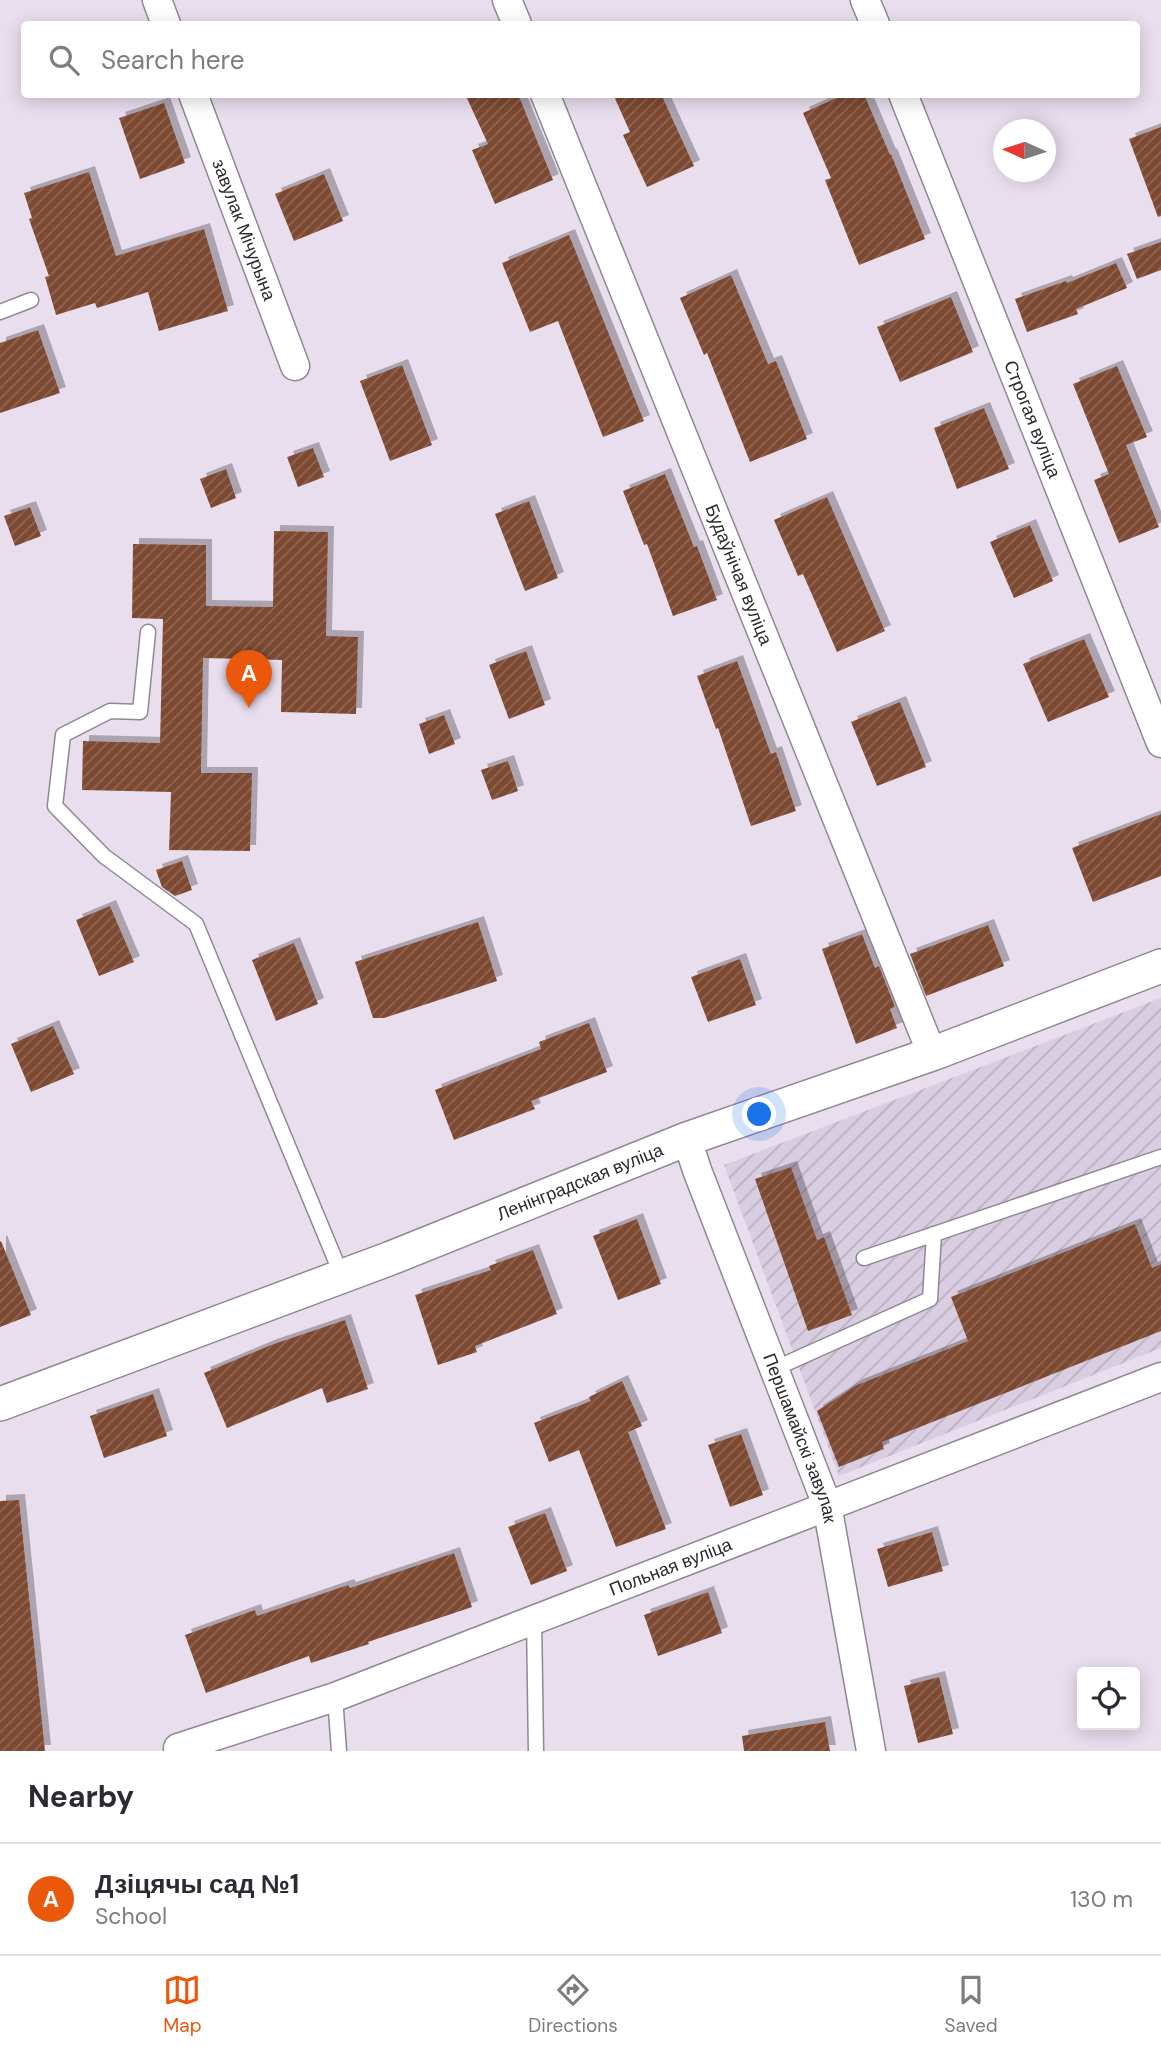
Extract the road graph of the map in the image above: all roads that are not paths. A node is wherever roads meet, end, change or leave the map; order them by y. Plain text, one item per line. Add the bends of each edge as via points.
1 (157, 0) edge
2 (507, 0) edge
3 (865, 0) edge
4 (165, 21) edge
5 (516, 21) edge
6 (874, 21) edge
7 (194, 98) edge
8 (547, 98) edge
9 (905, 98) edge
10 (31, 300) dead end
11 (0, 312) edge
12 (295, 366) dead end
13 (148, 632) dead end
14 (1161, 743) edge
15 (1161, 966) edge
16 (932, 1054) junction
17 (687, 1139) junction
18 (1161, 1157) edge
19 (934, 1234) junction
20 (864, 1258) dead end
21 (342, 1276) junction
22 (774, 1369) junction
23 (1161, 1377) edge
24 (0, 1404) edge
25 (827, 1506) junction
26 (534, 1618) junction
27 (335, 1697) junction
28 (178, 1748) dead end
29 (339, 1751) edge
30 (536, 1751) edge
31 (871, 1751) edge

1 - 4 street
2 - 5 street
3 - 6 street
7 - 12 street, завулак Мічурына
8 - 16 street, Будаўнічая вуліца
9 - 14 street, Строгая вуліца
10 - 11 lane
13 - 21 lane via 140,712 110,710 63,735 55,806 104,856 196,924
15 - 16 street, Ленінградская вуліца
16 - 17 street, Ленінградская вуліца
17 - 21 street, Ленінградская вуліца
17 - 22 street, Першамайскі завулак
18 - 19 lane
19 - 20 lane
19 - 22 lane via 930,1299
21 - 24 street, Ленінградская вуліца
22 - 25 street, Першамайскі завулак
23 - 25 street, Польная вуліца
25 - 26 street, Польная вуліца
25 - 31 street, Першамайскі завулак
26 - 27 street, Польная вуліца
26 - 30 lane
27 - 28 street, Польная вуліца
27 - 29 lane

